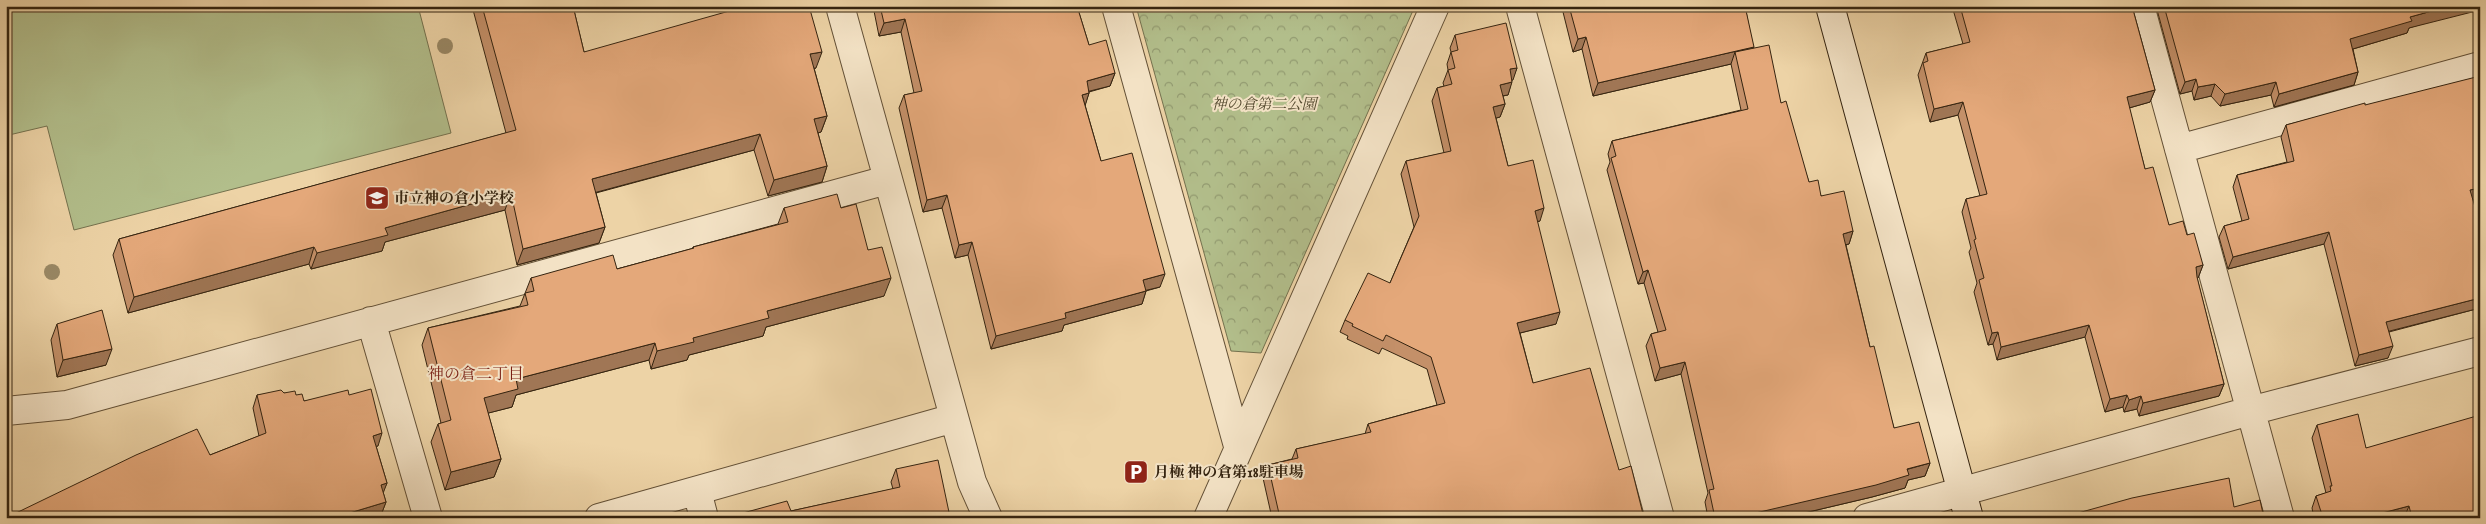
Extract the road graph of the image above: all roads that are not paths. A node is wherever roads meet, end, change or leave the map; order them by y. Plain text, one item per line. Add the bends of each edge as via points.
1 (840, 6) edge
2 (1116, 6) edge
3 (1436, 6) edge
4 (1520, 6) edge
5 (1830, 6) edge
6 (2140, 6) edge
7 (2480, 66) edge
8 (2179, 149) junction
9 (887, 180) junction
10 (371, 321) junction
11 (2480, 351) edge
12 (6, 411) edge
13 (2250, 412) junction
14 (954, 418) junction
15 (1238, 446) junction
16 (697, 491) junction
17 (1965, 505) edge
18 (428, 518) edge
19 (599, 518) edge
20 (704, 518) edge
21 (988, 518) edge
22 (1208, 518) edge
23 (1660, 518) edge
24 (1867, 518) edge
25 (2280, 518) edge

1 - 9 street
2 - 15 street
3 - 15 street
4 - 23 street
5 - 17 street
6 - 8 street
7 - 8 street
8 - 13 street
9 - 10 street
9 - 14 street
10 - 12 street via 67,405
10 - 18 street
11 - 13 street
13 - 17 street
13 - 25 street
14 - 16 street
14 - 21 street via 972,482
15 - 22 street
16 - 19 street
16 - 20 street
17 - 24 street

